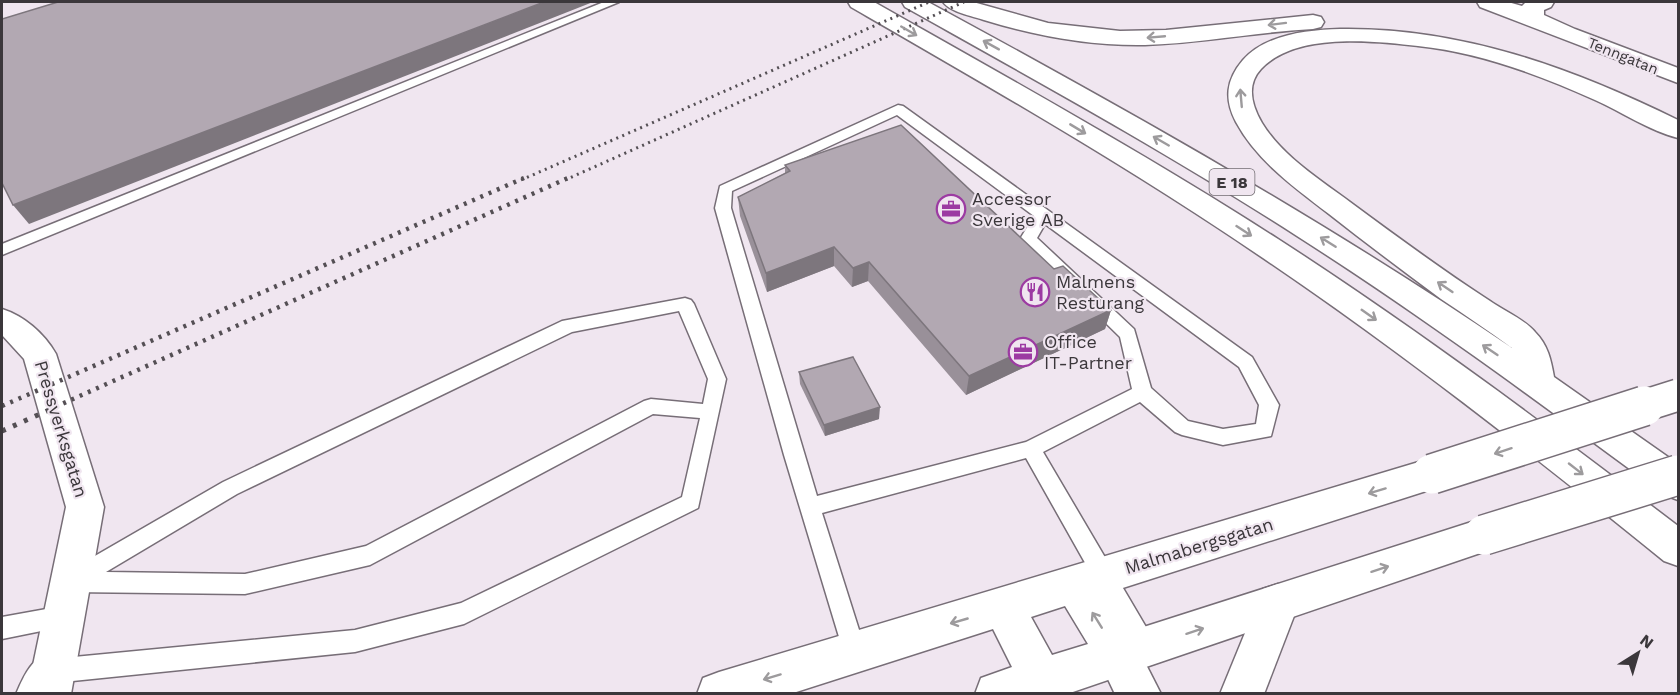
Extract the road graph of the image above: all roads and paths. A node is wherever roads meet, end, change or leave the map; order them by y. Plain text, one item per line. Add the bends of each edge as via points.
1 (613, 2) edge
2 (859, 2) edge
3 (913, 2) edge
4 (954, 2) edge
5 (1488, 2) edge
6 (1538, 10) edge
7 (1678, 76) edge
8 (1678, 111) edge
9 (1678, 130) edge
10 (1043, 214) junction
11 (2, 250) edge
12 (2, 321) edge
13 (1538, 384) junction
14 (1142, 392) junction
15 (1678, 395) edge
16 (711, 412) junction
17 (1031, 449) junction
18 (1678, 475) edge
19 (1678, 484) edge
20 (810, 507) junction
21 (1678, 549) edge
22 (1090, 580) junction
23 (67, 600) junction
24 (1278, 603) junction
25 (1004, 608) junction
26 (2, 628) edge
27 (854, 652) junction
28 (1132, 652) junction
29 (47, 686) edge
30 (1045, 686) edge
31 (719, 693) edge
32 (997, 693) edge
33 (1139, 693) edge
34 (1242, 693) edge

1 - 11 lane
2 -> 21 main road, E 18 via 1269,247 1451,372
13 -> 3 main road, E 18 via 1362,263 1256,197
8 -> 4 main road via 1561,63 1433,30 1340,21 1147,38 1078,35 1025,26
5 - 6 main road, Tenngatan
6 - 7 main road, Tenngatan via 1568,34
13 -> 9 main road, E 18 via 1534,356 1522,339 1408,262 1269,148 1241,106 1240,82 1253,62 1269,50 1294,41 1358,34 1400,37 1486,54 1560,77
10 - 14 lane via 1028,239 1128,334
10 - 14 lane via 1246,362 1269,405 1264,430 1223,437 1182,427
10 - 20 lane via 898,109 725,189 723,208
12 - 23 main road, Pressverksgatan via 39,354 85,507
13 - 19 main road, E 18
14 - 17 lane
15 -> 22 main road, Malmabergsgatan, bridge
16 - 23 lane via 651,406 370,555 245,585
16 - 23 lane via 717,379 685,303 568,326 230,488
16 - 29 lane via 692,502 464,613 355,641
17 - 20 lane
17 - 22 lane
24 -> 18 main road, bridge
20 - 27 lane
22 - 25 main road, Malmabergsgatan
22 - 28 main road
23 - 26 lane
23 - 29 main road, Pressverksgatan
28 -> 24 main road
24 - 34 main road
25 -> 27 main road, Malmabergsgatan
25 - 30 main road
27 -> 31 main road, Malmabergsgatan
28 - 30 main road
28 - 33 main road
30 - 32 main road

